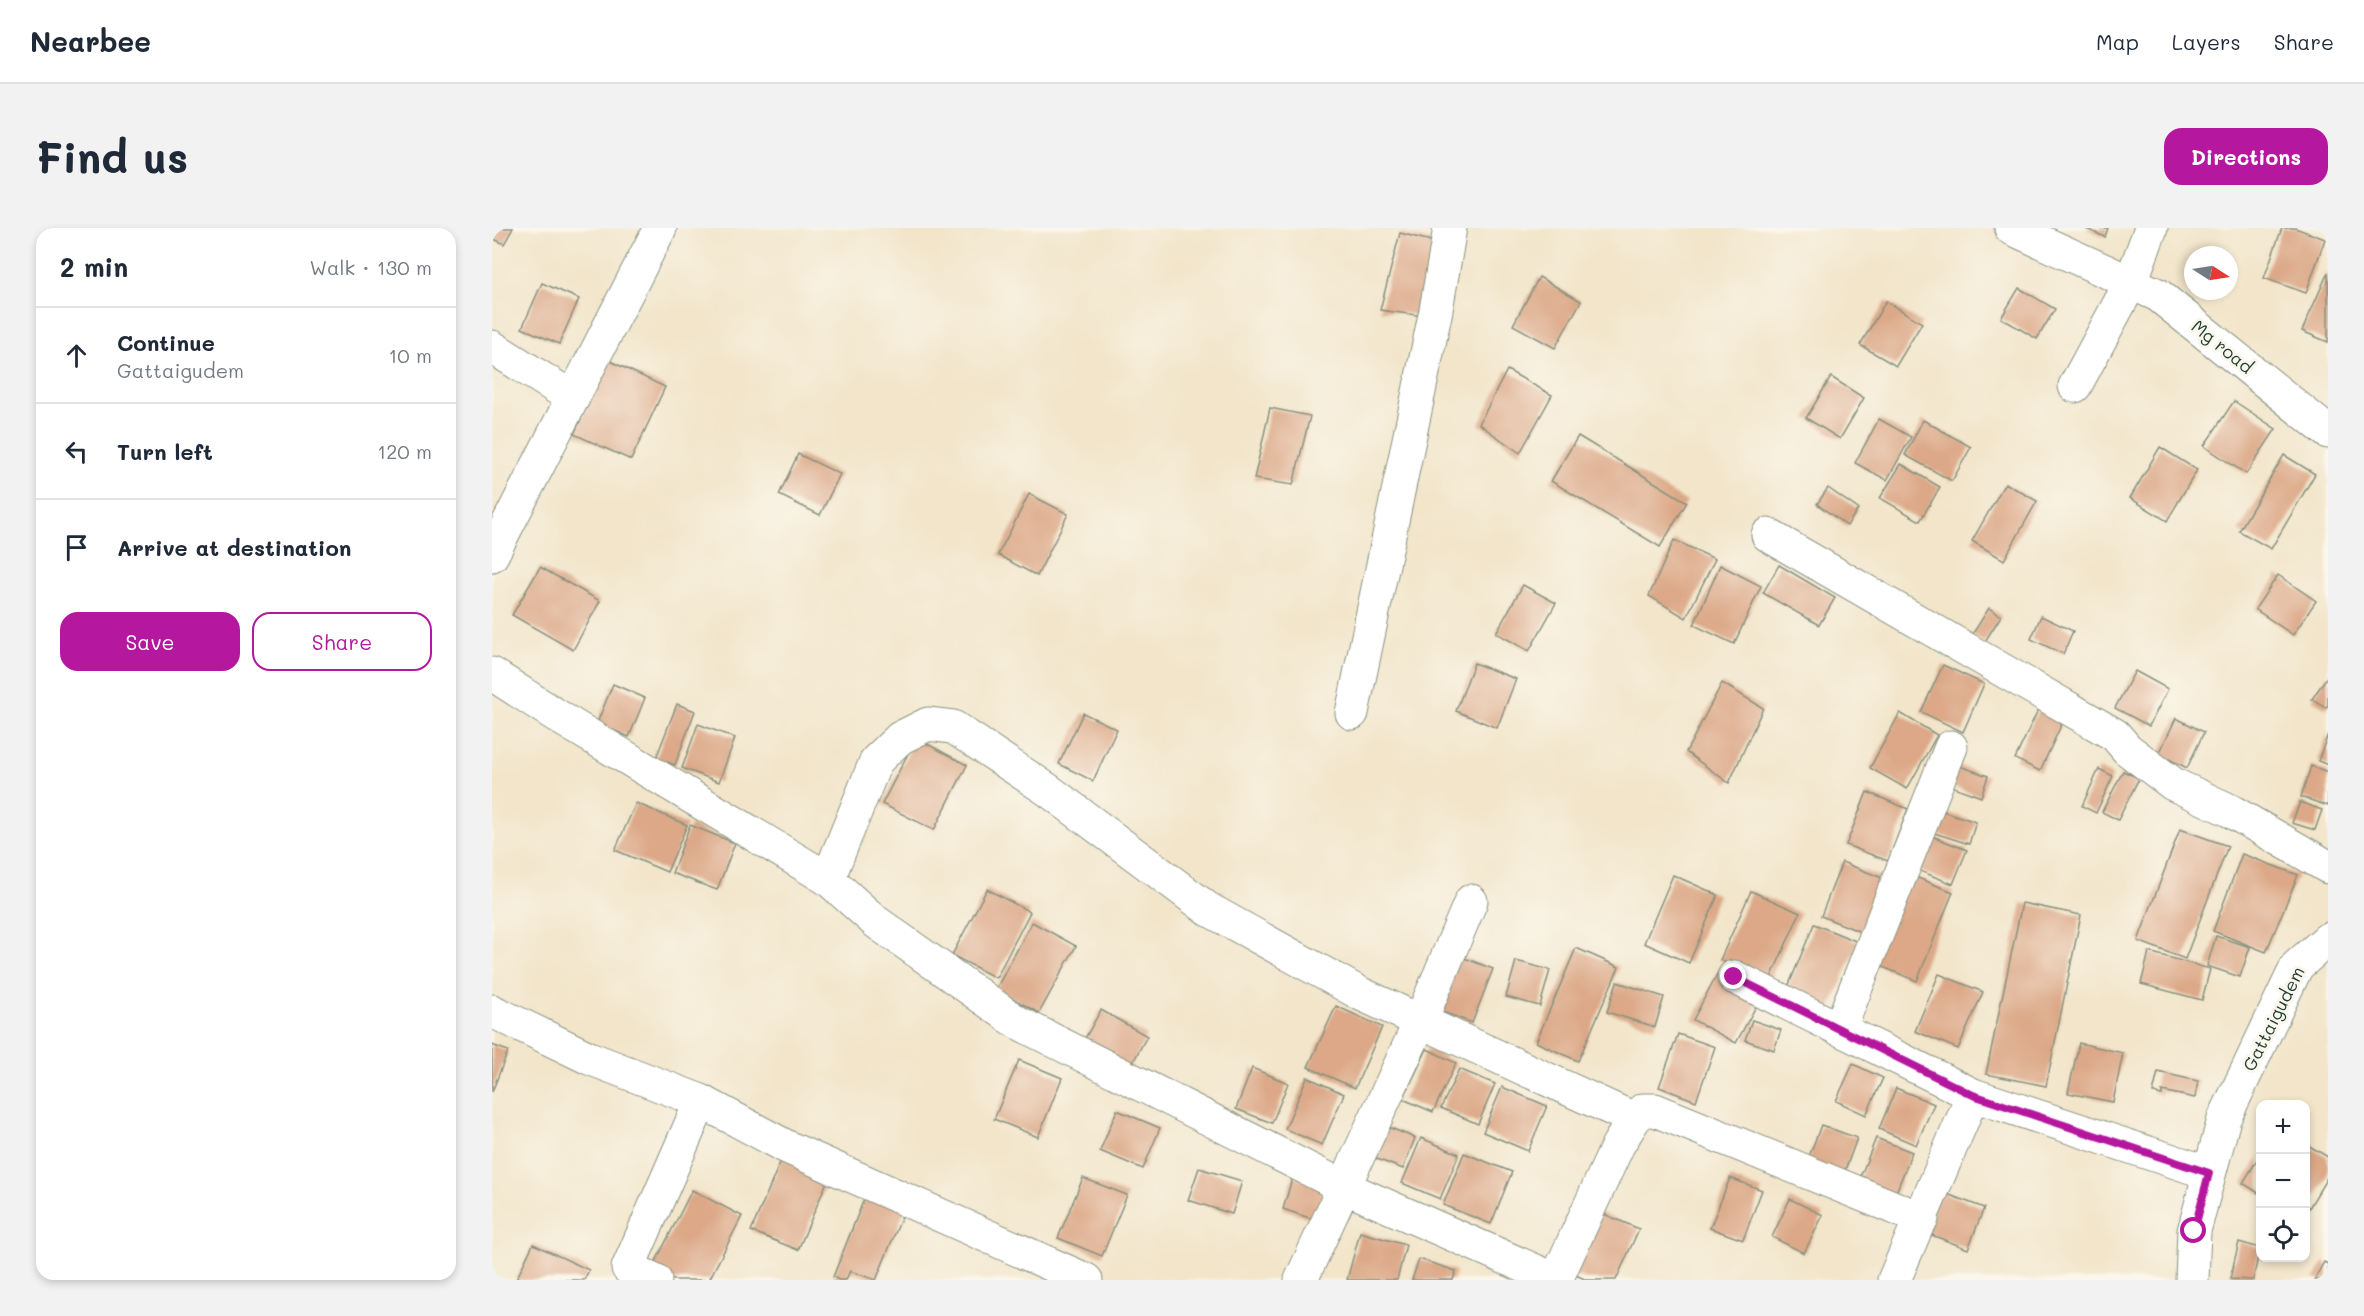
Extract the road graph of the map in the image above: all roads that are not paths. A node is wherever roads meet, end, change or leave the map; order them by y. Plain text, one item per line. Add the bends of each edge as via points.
1 (1450, 228) edge
2 (2011, 228) edge
3 (2151, 228) edge
4 (654, 230) edge
5 (2131, 282) junction
6 (492, 347) edge
7 (2075, 386) dead end
8 (573, 398) junction
9 (2328, 432) edge
10 (1768, 535) dead end
11 (492, 555) edge
12 (492, 674) edge
13 (1352, 713) dead end
14 (1952, 747) dead end
15 (2328, 867) edge
16 (828, 879) junction
17 (1471, 901) dead end
18 (2328, 939) edge
19 (1734, 977) dead end
20 (492, 1011) edge
21 (1420, 1022) junction
22 (1840, 1028) junction
23 (1973, 1095) junction
24 (701, 1101) junction
25 (1634, 1119) junction
26 (2209, 1173) junction
27 (1344, 1187) junction
28 (1922, 1219) junction
29 (635, 1276) edge
30 (1086, 1280) edge
31 (1301, 1280) edge
32 (1556, 1280) edge
33 (1894, 1280) edge
34 (2192, 1280) edge

1 - 13 street
2 - 5 street, Mg road
3 - 5 street
4 - 8 street
5 - 7 street
5 - 9 street, Mg road via 2158,295
6 - 8 street
8 - 11 street
10 - 15 street via 2115,735 2173,784 2229,810
12 - 16 street
14 - 22 street
16 - 21 street via 876,761 900,738 928,724 953,727 1048,790 1208,909 1360,994
16 - 27 street via 876,922 1017,1022
17 - 21 street
18 - 26 street, Gattaigudem via 2297,966 2224,1119
19 - 22 street
20 - 24 street via 589,1058
21 - 25 street
21 - 27 street
22 - 23 street
23 - 26 street
23 - 28 street
24 - 29 street
24 - 30 street via 787,1147
25 - 28 street via 1643,1110 1655,1110
25 - 32 street via 1618,1145
26 - 34 street, Gattaigudem via 2194,1231
27 - 31 street
27 - 32 street
28 - 33 street

